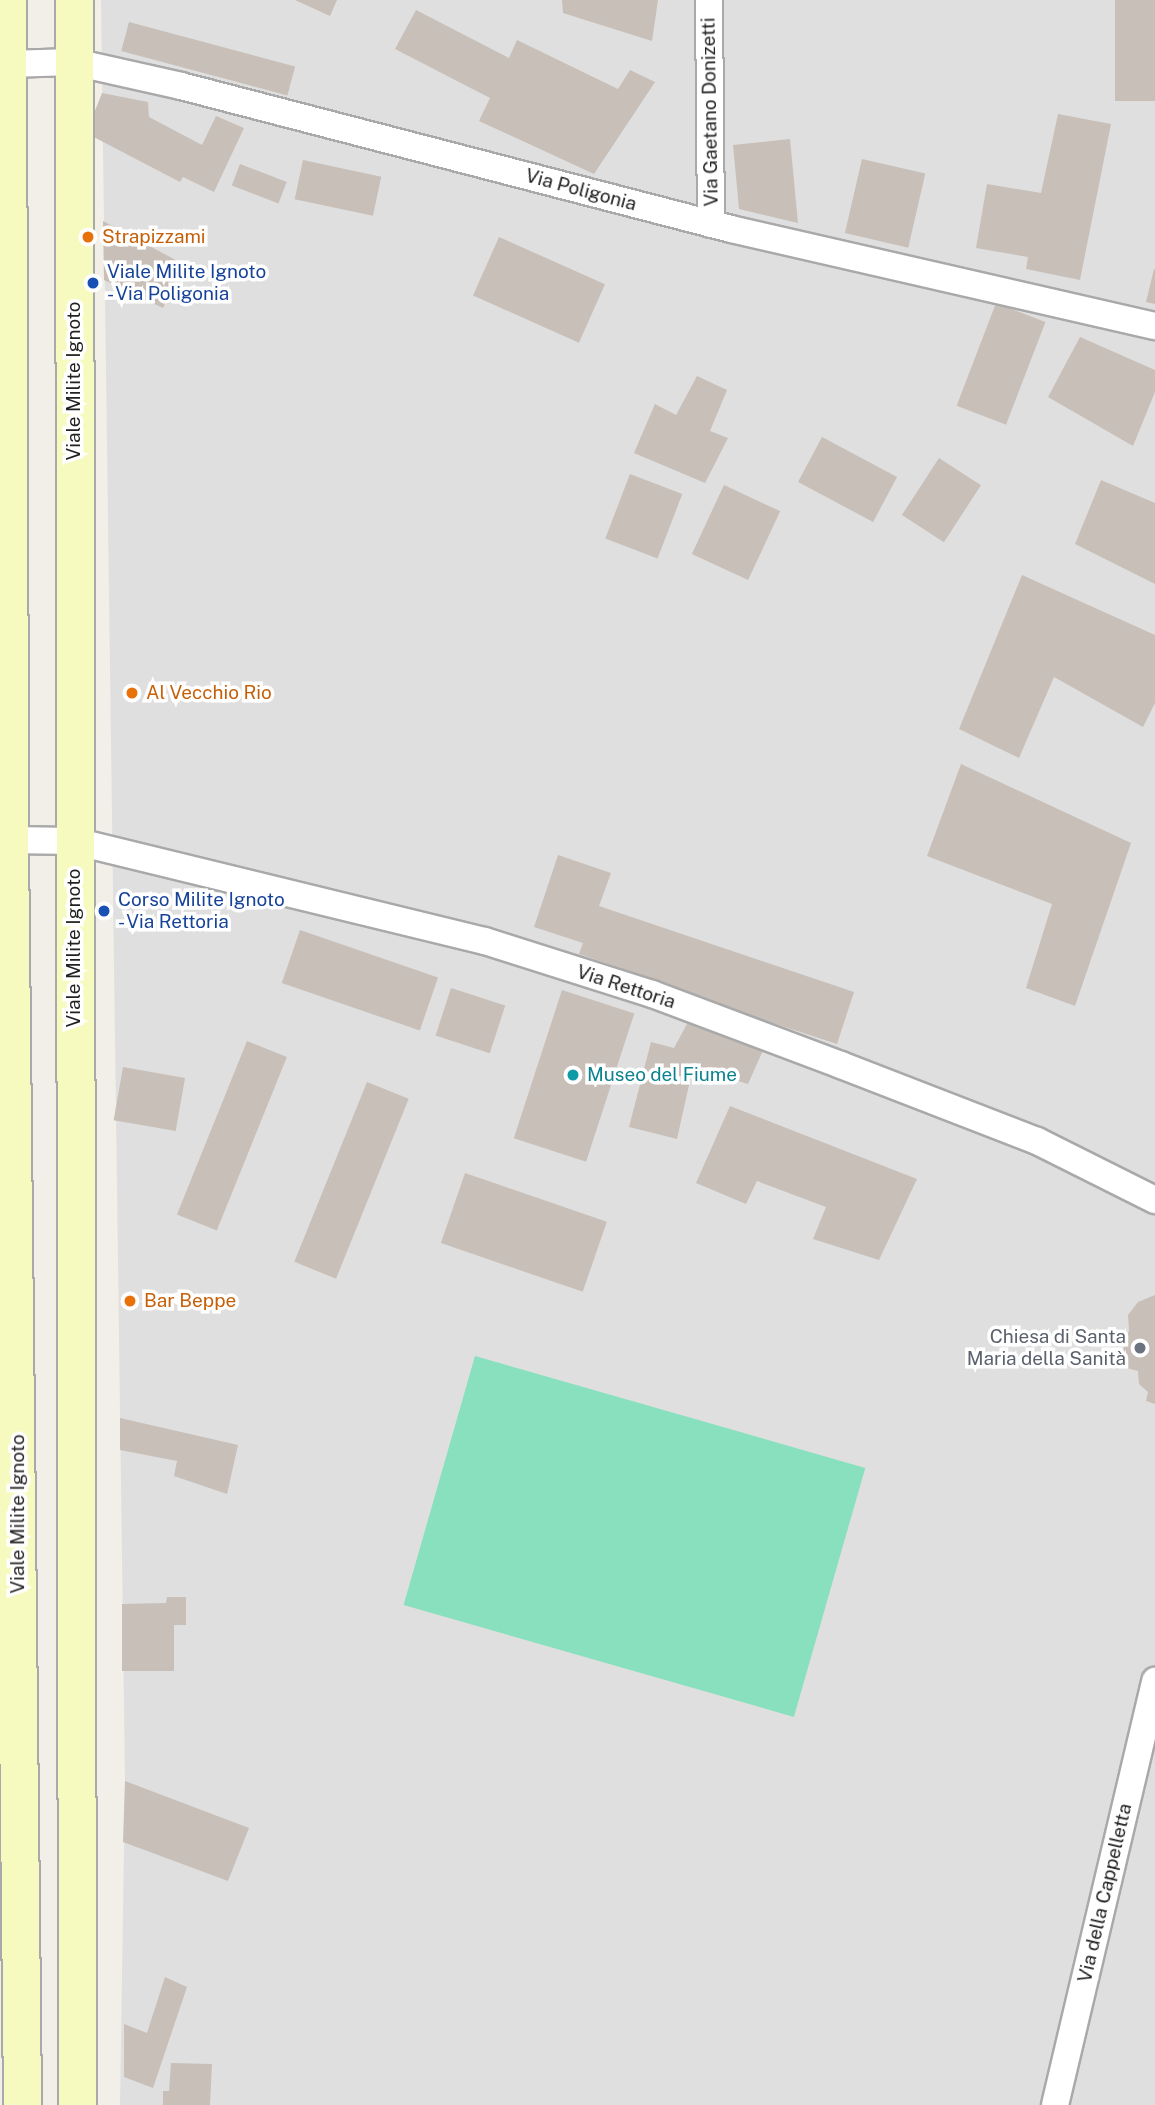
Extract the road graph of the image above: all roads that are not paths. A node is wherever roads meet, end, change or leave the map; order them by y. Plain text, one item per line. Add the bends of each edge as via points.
1 (7, 0) edge
2 (74, 0) edge
3 (709, 0) edge
4 (74, 62) junction
5 (7, 64) junction
6 (711, 224) junction
7 (1155, 326) edge
8 (9, 840) junction
9 (74, 841) junction
10 (1155, 1200) edge
11 (1155, 1681) edge
12 (1151, 1714) edge
13 (22, 2105) edge
14 (77, 2105) edge
15 (1055, 2105) edge

1 - 5 main road, Viale Milite Ignoto
2 - 4 main road, Viale Milite Ignoto
3 - 6 street, Via Gaetano Donizetti
4 - 5 street, Via Poligonia
4 - 6 street, Via Poligonia
4 - 9 main road, Viale Milite Ignoto
5 - 8 main road, Viale Milite Ignoto
6 - 7 street, Via Poligonia
8 - 9 street, Via Rettoria
8 - 13 main road, Viale Milite Ignoto
9 - 10 street, Via Rettoria via 485,941 652,994 1037,1141
9 - 14 main road, Viale Milite Ignoto
11 - 12 street, Via della Cappelletta
12 - 15 street, Via della Cappelletta

